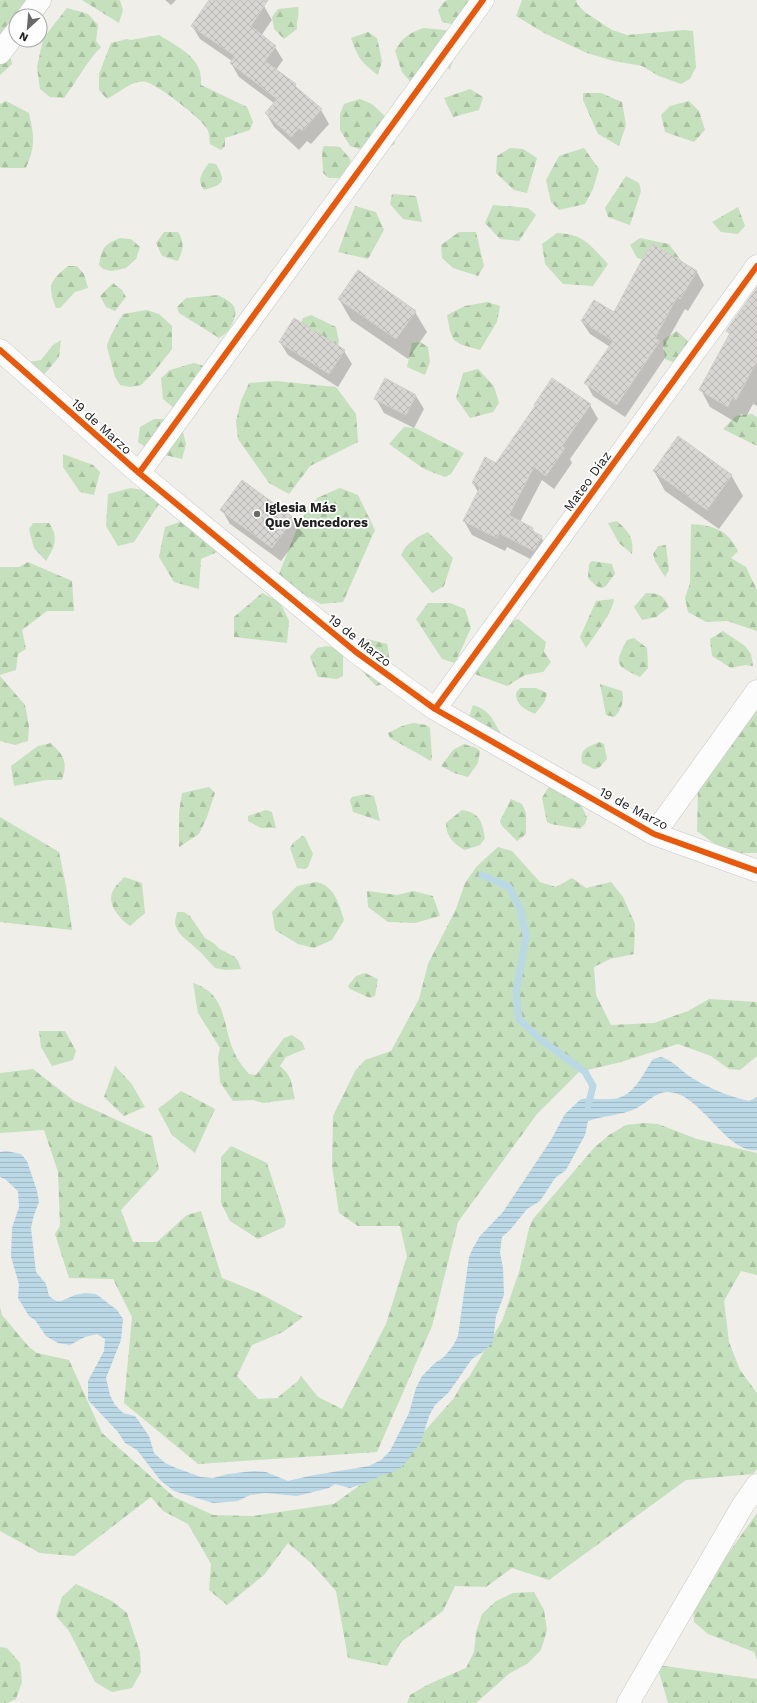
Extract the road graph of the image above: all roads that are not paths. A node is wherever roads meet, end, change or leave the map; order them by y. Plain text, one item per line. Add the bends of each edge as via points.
1 (483, 0) edge
2 (8, 42) edge
3 (0, 53) edge
4 (757, 266) edge
5 (0, 350) edge
6 (139, 474) junction
7 (757, 690) edge
8 (435, 709) junction
9 (654, 834) junction
10 (757, 871) edge
11 (757, 1484) edge
12 (628, 1703) edge

1 - 6 street
2 - 3 street
4 - 8 street, Mateo Díaz
5 - 6 street, 19 de Marzo
6 - 8 street, 19 de Marzo via 356,652
7 - 9 street
8 - 9 street, 19 de Marzo
9 - 10 street, 19 de Marzo
11 - 12 street

